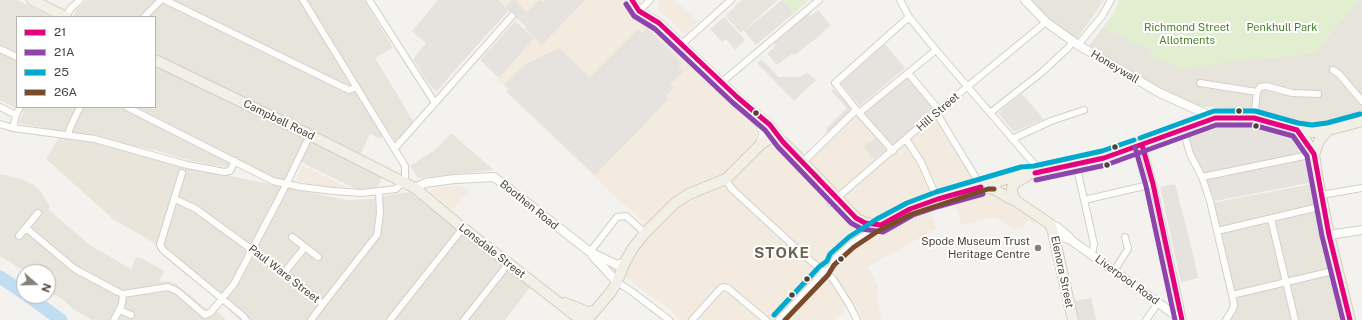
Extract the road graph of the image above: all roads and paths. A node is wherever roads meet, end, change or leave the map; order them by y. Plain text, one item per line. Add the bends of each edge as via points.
1 (32, 0) edge
2 (80, 0) edge
3 (162, 0) edge
4 (166, 0) edge
5 (298, 0) edge
6 (369, 0) edge
7 (632, 0) edge
8 (650, 0) edge
9 (731, 0) edge
10 (818, 0) edge
11 (900, 0) edge
12 (1025, 0) edge
13 (1111, 0) edge
14 (304, 2) edge
15 (639, 11) junction
16 (63, 16) edge
17 (66, 16) edge
18 (145, 16) edge
19 (512, 16) dead end
20 (909, 17) junction
21 (1046, 22) junction
22 (1076, 43) junction
23 (682, 44) junction
24 (0, 49) edge
25 (936, 50) junction
26 (16, 57) edge
27 (156, 60) edge
28 (1333, 70) dead end
29 (908, 73) junction
30 (722, 82) junction
31 (1200, 83) dead end
32 (1301, 86) dead end
33 (357, 87) junction
34 (967, 87) junction
35 (1257, 92) junction
36 (1300, 93) junction
37 (1318, 94) dead end
38 (737, 97) junction
39 (1362, 100) edge
40 (434, 103) junction
41 (0, 107) edge
42 (20, 108) edge
43 (80, 108) edge
44 (129, 108) edge
45 (1084, 110) dead end
46 (858, 111) junction
47 (938, 111) junction
48 (990, 113) junction
49 (16, 115) junction
50 (1215, 118) junction
51 (1254, 118) junction
52 (1362, 121) edge
53 (0, 124) edge
54 (13, 128) junction
55 (1183, 130) junction
56 (1297, 130) junction
57 (1328, 130) junction
58 (68, 135) junction
59 (310, 135) junction
60 (906, 139) junction
61 (1012, 139) junction
62 (783, 142) junction
63 (761, 144) junction
64 (1142, 144) junction
65 (395, 148) junction
66 (893, 151) junction
67 (1314, 154) junction
68 (235, 161) junction
69 (803, 162) junction
70 (1076, 164) junction
71 (1038, 172) junction
72 (182, 173) dead end
73 (1202, 177) junction
74 (726, 179) junction
75 (403, 182) junction
76 (979, 183) junction
77 (286, 184) junction
78 (1153, 184) junction
79 (415, 188) junction
80 (1362, 188) edge
81 (379, 191) junction
82 (1321, 195) junction
83 (175, 199) junction
84 (834, 200) junction
85 (1084, 200) junction
86 (1016, 201) junction
87 (939, 202) junction
88 (1323, 206) junction
89 (38, 213) dead end
90 (1271, 219) junction
91 (1050, 224) junction
92 (881, 225) junction
93 (26, 228) junction
94 (463, 228) junction
95 (1362, 230) edge
96 (1217, 232) junction
97 (645, 233) junction
98 (1329, 235) junction
99 (18, 236) dead end
100 (292, 237) dead end
101 (1125, 237) dead end
102 (1055, 240) junction
103 (1071, 240) junction
104 (305, 246) junction
105 (252, 249) junction
106 (590, 252) junction
107 (1091, 254) junction
108 (318, 257) dead end
109 (625, 262) junction
110 (509, 263) junction
111 (1337, 270) junction
112 (1114, 271) junction
113 (284, 273) junction
114 (826, 273) junction
115 (617, 282) junction
116 (1285, 282) junction
117 (123, 294) junction
118 (1232, 295) junction
119 (550, 296) junction
120 (223, 299) junction
121 (1158, 303) junction
122 (323, 304) junction
123 (120, 310) junction
124 (130, 315) dead end
125 (594, 315) edge
126 (204, 318) edge
127 (114, 320) edge
128 (246, 320) edge
129 (311, 320) edge
130 (390, 320) edge
131 (464, 320) edge
132 (581, 320) edge
133 (587, 320) edge
134 (669, 320) edge
135 (692, 320) edge
136 (766, 320) edge
137 (779, 320) edge
138 (857, 320) edge
139 (1072, 320) edge
140 (1146, 320) edge
141 (1182, 320) edge
142 (1226, 320) edge
143 (1295, 320) edge
144 (1350, 320) edge

1 - 16 main road
2 - 17 street
3 - 18 street
4 - 33 street via 349,90
5 - 14 street
6 - 40 street
7 - 15 main road
8 - 15 street
9 - 23 street
10 - 30 street
11 - 20 street
12 - 21 street, Honeywall
13 - 22 street via 1102,16
14 - 33 street
15 - 23 main road via 659,23
19 - 40 street
20 - 25 street
20 - 46 street via 835,83
21 - 22 street, Honeywall
21 - 34 street, Hill Street
22 - 48 street
22 - 50 street, Honeywall via 1160,93
23 - 30 main road
24 - 26 street
25 - 29 street
25 - 34 street
27 - 59 main road, Campbell Road
28 - 39 street
29 - 46 street
29 - 47 street
30 - 38 main road
31 - 35 street
32 - 36 street
33 - 65 street
34 - 47 street, Hill Street
34 - 48 street
35 - 36 street via 1260,87 1266,86
35 - 51 street
36 - 37 street
38 - 62 main road via 770,125
38 - 63 main road via 748,113 760,124 764,132
40 - 65 street
41 - 49 street
42 - 49 street
43 - 58 street
44 - 68 street
45 - 61 street via 1051,121
46 - 66 street
46 - 69 street
47 - 60 street, Hill Street
47 - 76 street
48 - 61 street
49 - 54 street
50 - 51 main road
50 - 55 main road
51 - 56 main road
52 - 57 main road
53 - 54 street
54 - 58 street
55 - 64 main road
55 - 73 street via 1190,154
56 - 57 main road
56 - 67 main road
57 - 67 main road via 1319,141
58 - 68 street via 95,139 188,165 224,172 230,171
59 - 75 main road, Campbell Road
59 - 77 street
60 - 66 street, Hill Street
60 - 87 street
61 - 71 street
62 - 63 main road via 772,138
62 - 69 main road
63 - 74 main road
64 - 70 main road via 1104,158
64 - 78 street
65 - 75 street via 405,166
66 - 84 street, Hill Street
67 - 73 street
67 - 82 main road
68 - 77 street via 273,181
69 - 84 main road
70 - 71 main road
70 - 85 street
71 - 76 main road
71 - 86 main road via 1016,182 1012,188
72 - 83 street
73 - 96 street
74 - 97 main road via 675,202
74 - 114 street via 731,188 770,225
75 - 79 main road, Lonsdale Street
75 - 81 street via 396,189
76 - 86 main road, Liverpool Road
76 - 87 main road
77 - 81 street via 333,192
77 - 105 street
78 - 85 street
78 - 141 street
79 - 94 main road, Lonsdale Street
79 - 106 street, Boothen Road via 425,183 494,177
80 - 82 street
81 - 122 street, Paul Ware Street via 377,235
82 - 88 main road
83 - 105 street, Paul Ware Street via 196,209
83 - 120 street via 160,245
84 - 92 main road via 865,223
85 - 107 street via 1094,244
86 - 91 main road, Liverpool Road
87 - 92 main road via 910,209
88 - 90 street
88 - 98 main road
89 - 93 street
90 - 96 street
90 - 116 street
91 - 102 main road, Elenora Street
91 - 103 street, Liverpool Road via 1067,234
92 - 114 street via 854,242 835,259
93 - 99 street
93 - 117 street via 75,270
94 - 110 main road, Lonsdale Street
94 - 130 street
95 - 98 street
96 - 118 street
97 - 106 street via 626,216 617,217
97 - 109 main road
98 - 111 main road
100 - 104 street
101 - 112 street via 1128,249
102 - 103 street via 1062,237
102 - 139 main road, Elenora Street
103 - 107 street, Liverpool Road
104 - 108 street
104 - 113 street
105 - 113 street, Paul Ware Street
105 - 120 street
106 - 109 street, Boothen Road via 617,265
106 - 115 street, Boothen Road
107 - 112 street, Liverpool Road
109 - 115 main road
110 - 119 main road, Lonsdale Street
110 - 131 street
111 - 116 street
111 - 144 main road
112 - 121 street, Liverpool Road
113 - 122 street, Paul Ware Street
114 - 137 street
114 - 138 street via 834,278
115 - 125 main road
115 - 134 street, Boothen Road
116 - 118 street
116 - 143 street
117 - 123 street
117 - 126 street via 168,287 177,291
118 - 142 street via 1234,305
119 - 125 main road
119 - 132 main road, Lonsdale Street
120 - 126 street
120 - 128 street
121 - 140 street
121 - 141 street, Liverpool Road
122 - 129 street
123 - 124 street
123 - 127 street
125 - 133 main road
135 - 136 street via 721,288 726,287

